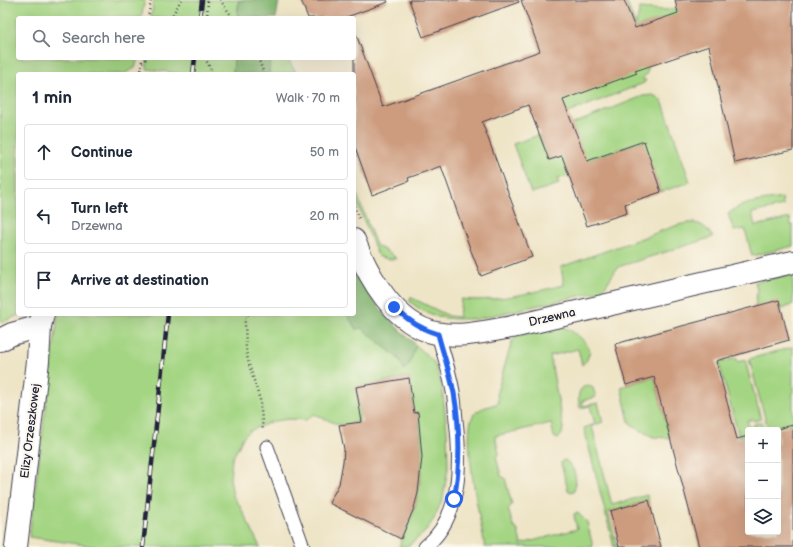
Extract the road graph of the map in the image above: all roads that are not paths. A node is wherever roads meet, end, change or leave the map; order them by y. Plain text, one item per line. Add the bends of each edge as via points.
1 (358, 233) edge
2 (793, 262) edge
3 (41, 320) edge
4 (438, 334) junction
5 (0, 340) edge
6 (267, 447) road end
7 (16, 547) edge
8 (303, 547) edge
9 (425, 547) edge

1 - 4 street, Drzewna via 364,265 385,298 406,319
2 - 4 street, Drzewna via 512,327 469,334
3 - 5 street
3 - 7 street, Elizy Orzeszkowej
4 - 9 lane via 454,393 459,462 450,513 432,541
6 - 8 lane

